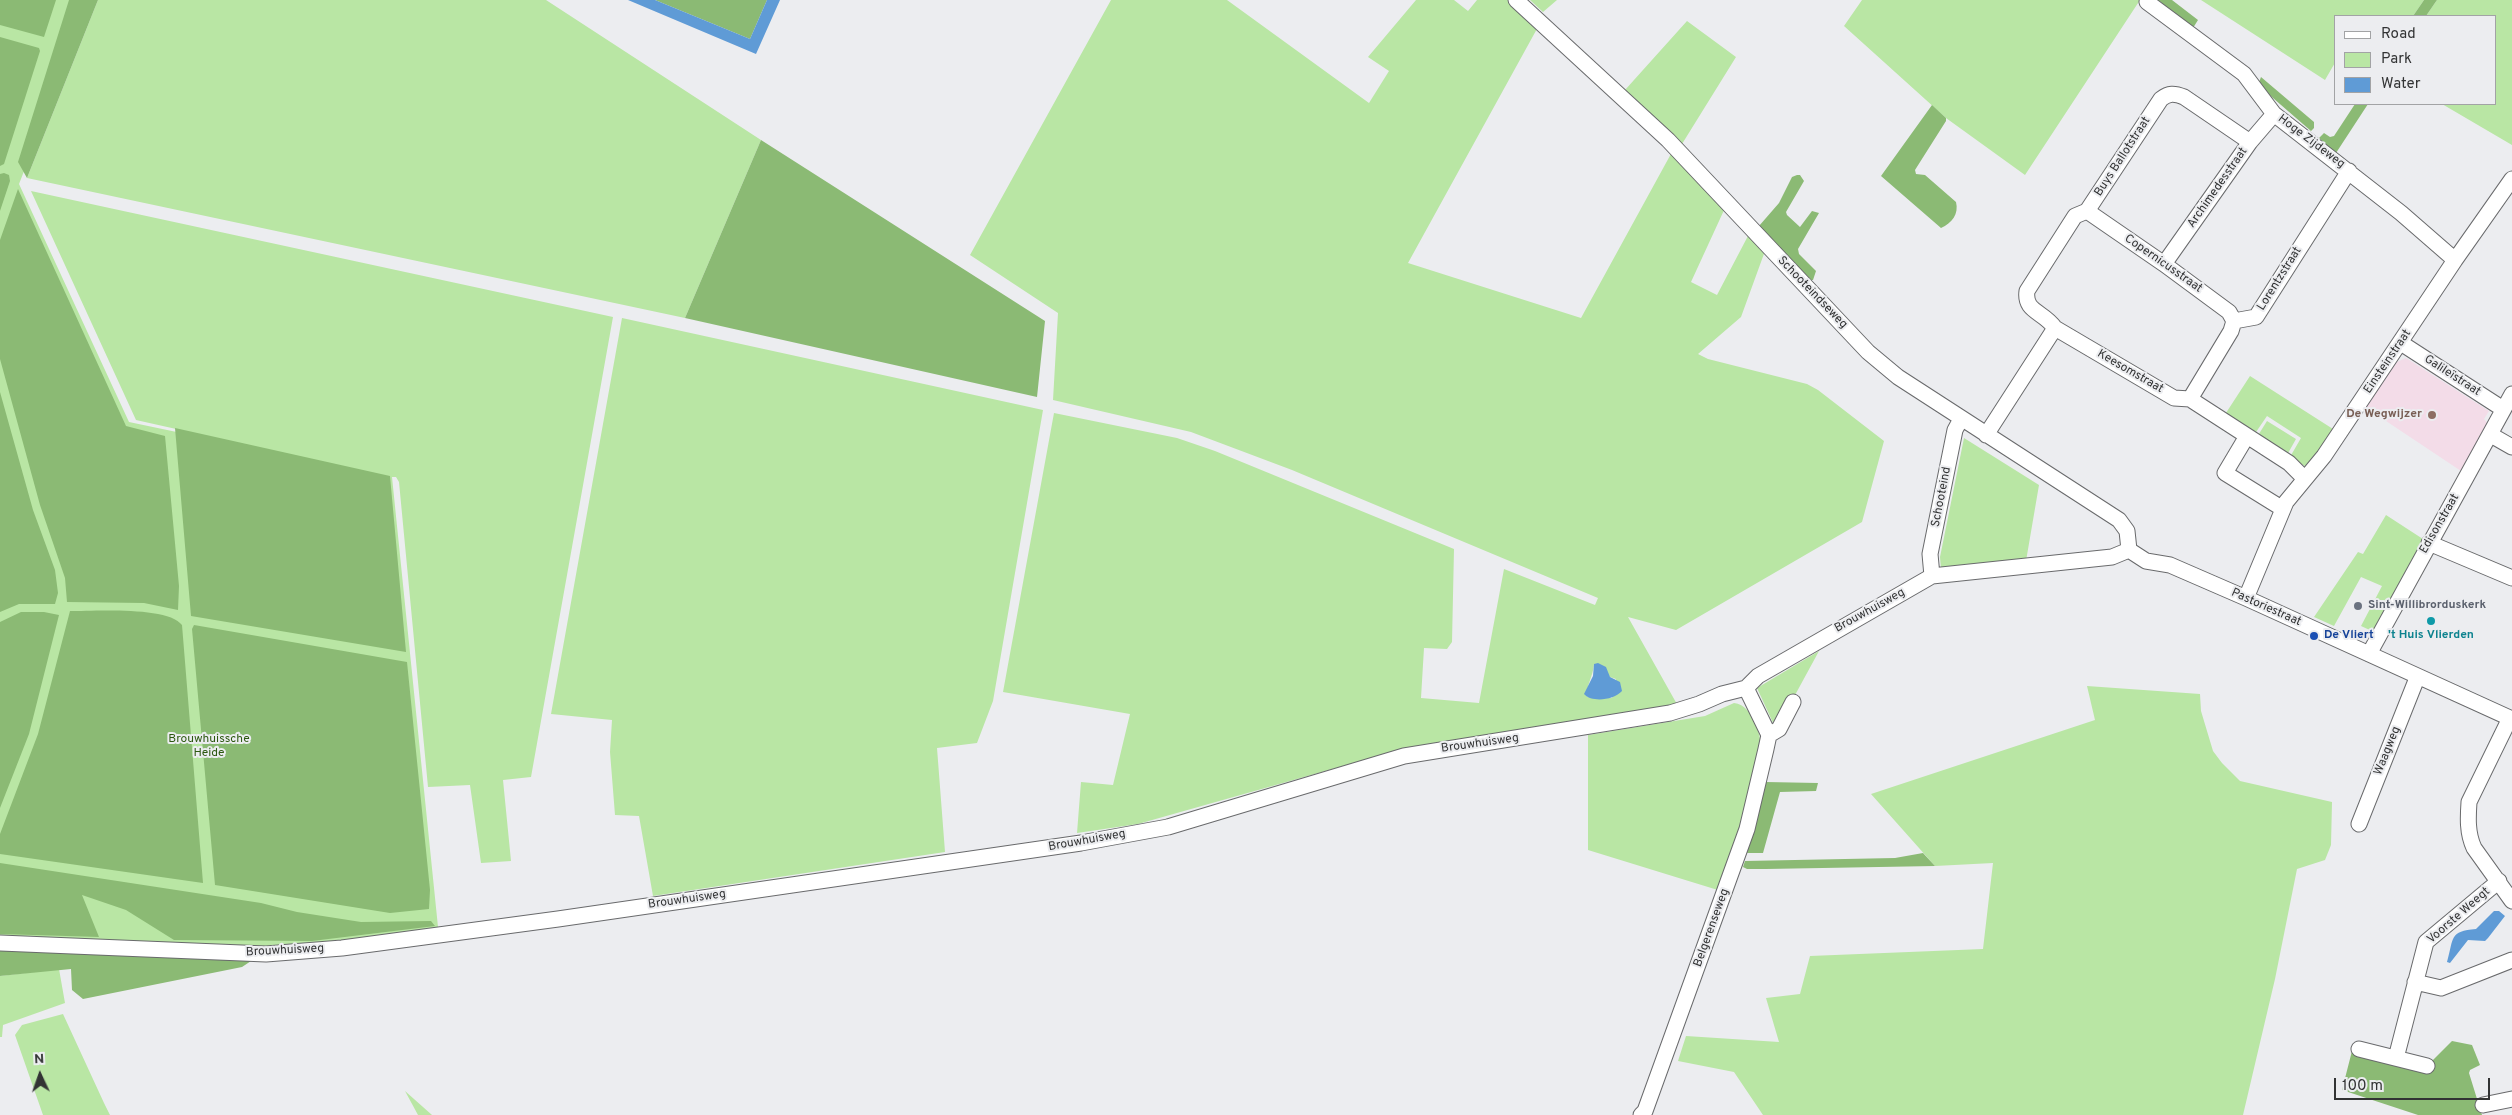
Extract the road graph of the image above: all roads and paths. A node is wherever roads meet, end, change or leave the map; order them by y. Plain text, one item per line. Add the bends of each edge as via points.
1 (1516, 0) edge
2 (2147, 2) dead end
3 (2274, 114) junction
4 (2250, 142) junction
5 (2349, 171) junction
6 (2512, 179) edge
7 (2087, 211) junction
8 (2454, 260) junction
9 (2164, 264) junction
10 (2026, 299) joint
11 (2234, 321) junction
12 (2055, 328) junction
13 (2401, 343) junction
14 (2512, 394) edge
15 (2190, 399) junction
16 (2502, 409) junction
17 (1961, 418) junction
18 (2491, 435) junction
19 (1986, 436) junction
20 (2247, 436) junction
21 (2512, 448) edge
22 (2304, 478) junction
23 (2283, 509) junction
24 (2429, 543) junction
25 (2129, 550) junction
26 (1932, 576) junction
27 (2512, 578) edge
28 (2246, 598) junction
29 (2368, 654) junction
30 (2417, 678) junction
31 (1746, 688) junction
32 (1793, 702) dead end
33 (2511, 719) edge
34 (1769, 735) junction
35 (2359, 824) dead end
36 (2499, 881) junction
37 (2512, 901) edge
38 (0, 943) edge
39 (2512, 960) edge
40 (2415, 982) junction
41 (2359, 1049) dead end
42 (2396, 1058) junction
43 (2427, 1066) dead end
44 (2512, 1099) edge
45 (2483, 1105) dead end
46 (1641, 1115) edge

1 - 17 street, Schooteindseweg via 1668,140 1868,352 1898,377
2 - 3 street, Hoge Zijdeweg via 2244,74
3 - 4 street, Archimedesstraat
3 - 5 street, Hoge Zijdeweg
4 - 7 street, Buys Ballotstraat via 2184,97 2168,94 2161,99
4 - 9 street, Archimedesstraat
5 - 8 street, Hoge Zijdeweg
5 - 11 street, Lorentzstraat via 2256,317
6 - 8 street, Einsteinstraat
7 - 9 street, Copernicusstraat
7 - 10 street, Buys Ballotstraat via 2075,216 2027,291
8 - 13 street, Einsteinstraat
9 - 11 street, Copernicusstraat via 2229,312
10 - 12 street, Keesomstraat via 2029,307 2048,318
11 - 15 street
12 - 15 street, Keesomstraat via 2174,398
12 - 19 street
13 - 16 street, Galileïstraat
13 - 22 street, Einsteinstraat via 2324,456
14 - 16 street, Edisonstraat
15 - 20 street, Keesomstraat
16 - 18 street, Edisonstraat
17 - 19 street, Schooteindseweg
17 - 26 street, Schooteind via 1955,430 1930,554
18 - 21 street
18 - 24 street, Edisonstraat
19 - 25 street, Schooteindseweg via 2119,520 2127,531
20 - 22 street, Keesomstraat via 2289,463
20 - 23 street via 2225,473
22 - 23 street, Einsteinstraat
23 - 28 street, Einsteinstraat
24 - 27 street
24 - 29 street, Edisonstraat
25 - 26 street, Brouwhuisweg via 2112,557
25 - 28 street, Pastoriestraat via 2146,560 2170,565
26 - 31 street, Brouwhuisweg via 1758,676
28 - 29 street, Pastoriestraat
29 - 30 street, Pastoriestraat
30 - 33 street, Pastoriestraat
30 - 35 street, Waagweg
31 - 34 street
31 - 38 street, Brouwhuisweg via 1670,713 1404,756 1168,826 1072,845 342,948 266,954
32 - 34 street, Belgerenseweg via 1779,729
33 - 36 street, Voorste Weegt via 2469,802 2468,815 2470,840
34 - 46 street, Belgerenseweg via 1747,829 1667,1054
36 - 37 street, Voorste Weegt
36 - 40 street, Voorste Weegt via 2426,942
39 - 40 street via 2441,988
40 - 42 street, Voorste Weegt
41 - 42 street
42 - 43 street
44 - 45 street

